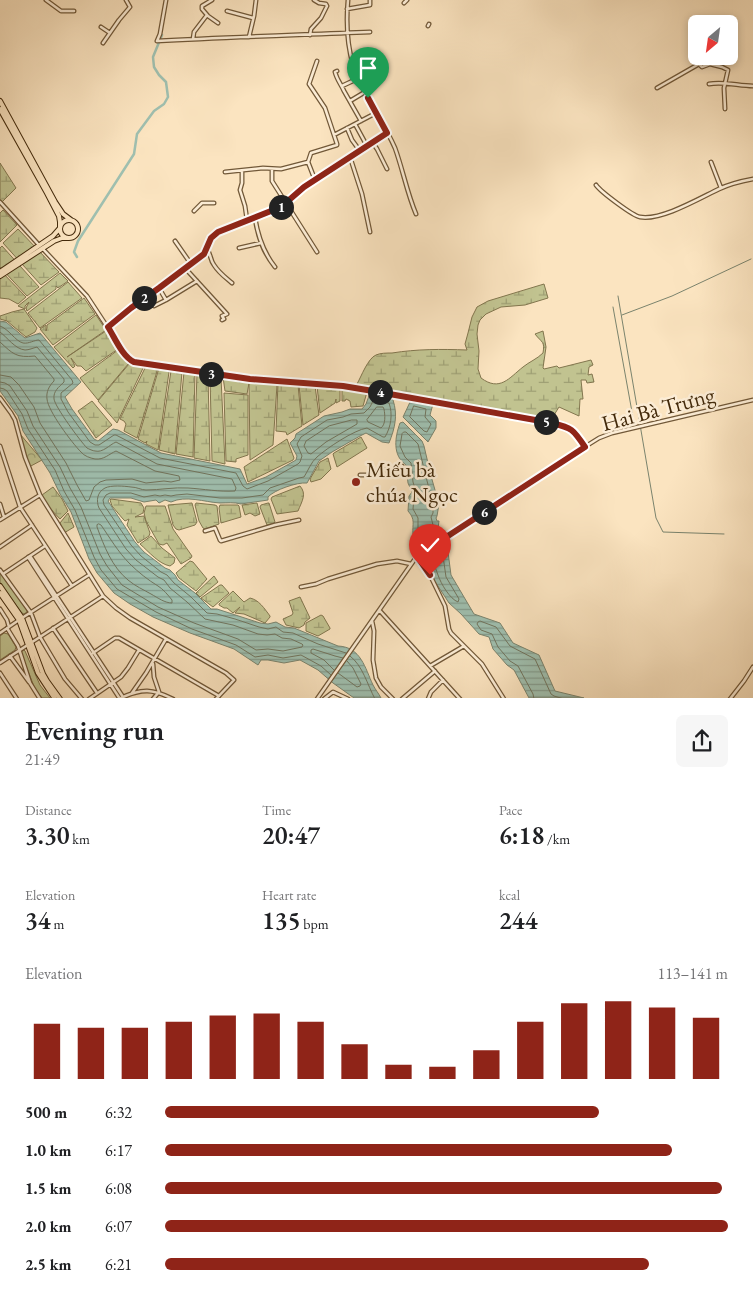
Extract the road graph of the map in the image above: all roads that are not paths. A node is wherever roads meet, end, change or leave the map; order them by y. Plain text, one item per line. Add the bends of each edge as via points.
1 (46, 0) edge
2 (126, 0) edge
3 (166, 0) edge
4 (212, 0) edge
5 (256, 0) edge
6 (314, 0) edge
7 (348, 0) edge
8 (370, 0) edge
9 (342, 7) dead end
10 (347, 9) junction
11 (74, 11) dead end
12 (227, 11) dead end
13 (207, 15) junction
14 (254, 18) junction
15 (218, 23) dead end
16 (101, 27) dead end
17 (370, 32) dead end
18 (110, 33) junction
19 (348, 33) junction
20 (310, 35) junction
21 (249, 37) junction
22 (193, 39) junction
23 (103, 43) dead end
24 (317, 61) dead end
25 (338, 71) dead end
26 (359, 78) junction
27 (709, 84) dead end
28 (724, 84) junction
29 (342, 86) junction
30 (753, 86) edge
31 (657, 88) dead end
32 (365, 92) junction
33 (0, 100) edge
34 (350, 101) junction
35 (0, 109) edge
36 (725, 109) dead end
37 (376, 113) junction
38 (361, 121) junction
39 (355, 124) junction
40 (348, 128) junction
41 (387, 133) junction
42 (334, 135) junction
43 (373, 143) junction
44 (367, 146) junction
45 (360, 151) junction
46 (350, 157) junction
47 (308, 162) junction
48 (711, 162) dead end
49 (272, 169) junction
50 (387, 169) dead end
51 (242, 171) junction
52 (225, 172) dead end
53 (753, 179) edge
54 (315, 180) junction
55 (596, 185) dead end
56 (721, 188) junction
57 (0, 202) edge
58 (214, 203) dead end
59 (285, 204) junction
60 (194, 211) dead end
61 (416, 214) dead end
62 (255, 218) junction
63 (71, 220) junction
64 (247, 221) junction
65 (60, 228) junction
66 (370, 232) dead end
67 (68, 238) junction
68 (175, 240) dead end
69 (261, 243) junction
70 (41, 247) junction
71 (239, 248) dead end
72 (207, 249) junction
73 (317, 252) dead end
74 (191, 264) junction
75 (185, 268) junction
76 (275, 268) dead end
77 (0, 274) edge
78 (197, 281) junction
79 (232, 283) dead end
80 (159, 288) junction
81 (166, 300) junction
82 (154, 306) dead end
83 (222, 320) dead end
84 (108, 327) junction
85 (0, 398) edge
86 (753, 400) edge
87 (6, 406) junction
88 (0, 409) edge
89 (0, 446) edge
90 (585, 447) junction
91 (402, 466) dead end
92 (360, 475) dead end
93 (40, 495) junction
94 (0, 504) edge
95 (20, 507) junction
96 (4, 517) junction
97 (0, 520) edge
98 (299, 520) dead end
99 (32, 525) junction
100 (205, 531) dead end
101 (45, 546) junction
102 (0, 547) edge
103 (417, 556) junction
104 (29, 557) junction
105 (411, 564) junction
106 (0, 570) edge
107 (3, 574) junction
108 (90, 575) junction
109 (0, 586) edge
110 (72, 586) junction
111 (301, 587) dead end
112 (0, 593) edge
113 (102, 596) junction
114 (55, 597) junction
115 (0, 610) edge
116 (380, 611) junction
117 (31, 613) junction
118 (69, 618) junction
119 (21, 619) junction
120 (372, 621) junction
121 (8, 628) junction
122 (53, 628) junction
123 (0, 633) edge
124 (40, 637) junction
125 (166, 639) junction
126 (30, 643) junction
127 (464, 646) junction
128 (139, 649) junction
129 (19, 651) junction
130 (93, 654) junction
131 (10, 656) junction
132 (154, 661) junction
133 (0, 663) edge
134 (430, 666) junction
135 (753, 667) edge
136 (435, 671) junction
137 (0, 673) edge
138 (443, 680) junction
139 (30, 683) junction
140 (112, 684) junction
141 (132, 692) junction
142 (159, 692) junction
143 (97, 693) junction
144 (218, 697) edge
145 (17, 698) edge
146 (40, 698) edge
147 (55, 698) edge
148 (60, 698) edge
149 (82, 698) edge
150 (89, 698) edge
151 (121, 698) edge
152 (153, 698) edge
153 (173, 698) edge
154 (317, 698) edge
155 (324, 698) edge
156 (348, 698) edge
157 (393, 698) edge
158 (402, 698) edge
159 (428, 698) edge
160 (460, 698) edge
161 (504, 698) edge
162 (730, 698) edge

1 - 11 street via 61,12
2 - 18 street via 130,7
3 - 22 street via 157,41
4 - 13 street via 202,6
5 - 14 street
6 - 20 street via 327,6
7 - 10 street
8 - 10 street via 370,5
9 - 10 street
10 - 19 street
12 - 14 street
13 - 15 street
13 - 22 street via 194,32
14 - 21 street
16 - 18 street
17 - 19 street
18 - 23 street
19 - 20 street
19 - 26 street
20 - 21 street
21 - 22 street
24 - 42 street via 309,84 325,108
25 - 29 street via 335,72 337,80
26 - 29 street
26 - 32 street
27 - 28 street
28 - 30 street
28 - 31 street via 728,69 699,64
28 - 36 street
29 - 34 street
32 - 34 street
32 - 37 street
33 - 63 main road via 55,202
34 - 38 street
35 - 65 main road via 57,213
37 - 38 street
37 - 41 street
38 - 39 street
39 - 40 street
39 - 44 street
40 - 42 street
40 - 45 street
41 - 43 street
41 - 61 street
42 - 47 street via 337,144 311,153
43 - 44 street
43 - 50 street
44 - 45 street
45 - 46 street
46 - 54 street
46 - 66 street
47 - 49 street
47 - 54 street
48 - 56 street
49 - 51 street
49 - 59 street via 272,181
51 - 52 street
51 - 64 street via 240,190
53 - 56 street
54 - 59 street
55 - 56 street via 635,215 646,218 660,216
57 - 70 street
58 - 60 street via 202,203
59 - 62 street
59 - 73 street
62 - 64 street
62 - 69 street
63 - 65 main road via 65,220
63 - 67 main road via 78,229 74,236
64 - 72 street via 218,232 211,238
65 - 67 main road via 61,234
65 - 70 main road
67 - 70 main road
68 - 74 street
69 - 71 street
69 - 76 street
70 - 77 main road
70 - 84 street via 87,296
72 - 74 street
72 - 79 street via 221,275
74 - 75 street
75 - 78 street
75 - 80 street
78 - 81 street
78 - 83 street via 227,314 222,316
80 - 81 street
80 - 84 street
81 - 82 street
84 - 90 street via 134,362 250,379 359,388 552,423 569,427
85 - 87 street
86 - 90 street, Hai Bà Trưng via 612,433
87 - 88 street
87 - 93 street via 15,420
89 - 95 street
90 - 103 street, Hai Bà Trưng
91 - 92 street via 376,475
93 - 95 street
93 - 108 street
94 - 96 street
95 - 96 street
95 - 99 street
96 - 97 street
98 - 100 street via 221,541 215,528
99 - 101 street
99 - 102 street
101 - 104 street
101 - 110 street
103 - 105 street, Hai Bà Trưng
103 - 127 street via 445,606 449,628
104 - 107 street
104 - 114 street
105 - 111 street via 397,561 377,564
105 - 116 street, Hai Bà Trưng
106 - 107 street
107 - 117 street
108 - 110 street
108 - 113 street
109 - 119 main road
110 - 114 street
112 - 119 main road
113 - 118 street
113 - 125 street via 130,618
114 - 117 street
114 - 118 street
115 - 121 street
116 - 120 street, Hai Bà Trưng
116 - 134 street
117 - 119 street
117 - 124 street
118 - 122 street
118 - 130 street
119 - 121 street
119 - 126 main road
120 - 154 street, Hai Bà Trưng
120 - 157 street via 376,678
121 - 123 street
121 - 129 street
122 - 124 street
122 - 143 street
124 - 126 street
124 - 149 street via 65,679
125 - 132 street
125 - 144 street via 234,680
126 - 129 street
126 - 147 main road via 38,673
126 - 148 main road via 46,681
127 - 134 street
127 - 161 street via 487,670
128 - 130 street via 115,638
128 - 132 street
128 - 140 street via 126,672
129 - 131 street
129 - 139 street
130 - 140 street
131 - 133 street
131 - 139 street
132 - 141 street
132 - 142 street via 154,678
132 - 144 street
134 - 136 street
135 - 162 street
136 - 138 street
136 - 158 street
137 - 145 street
138 - 159 street
138 - 160 street
139 - 146 street
140 - 143 street
140 - 151 street
141 - 142 street
141 - 151 street
142 - 152 street
142 - 153 street
143 - 150 street
155 - 156 street via 334,692

